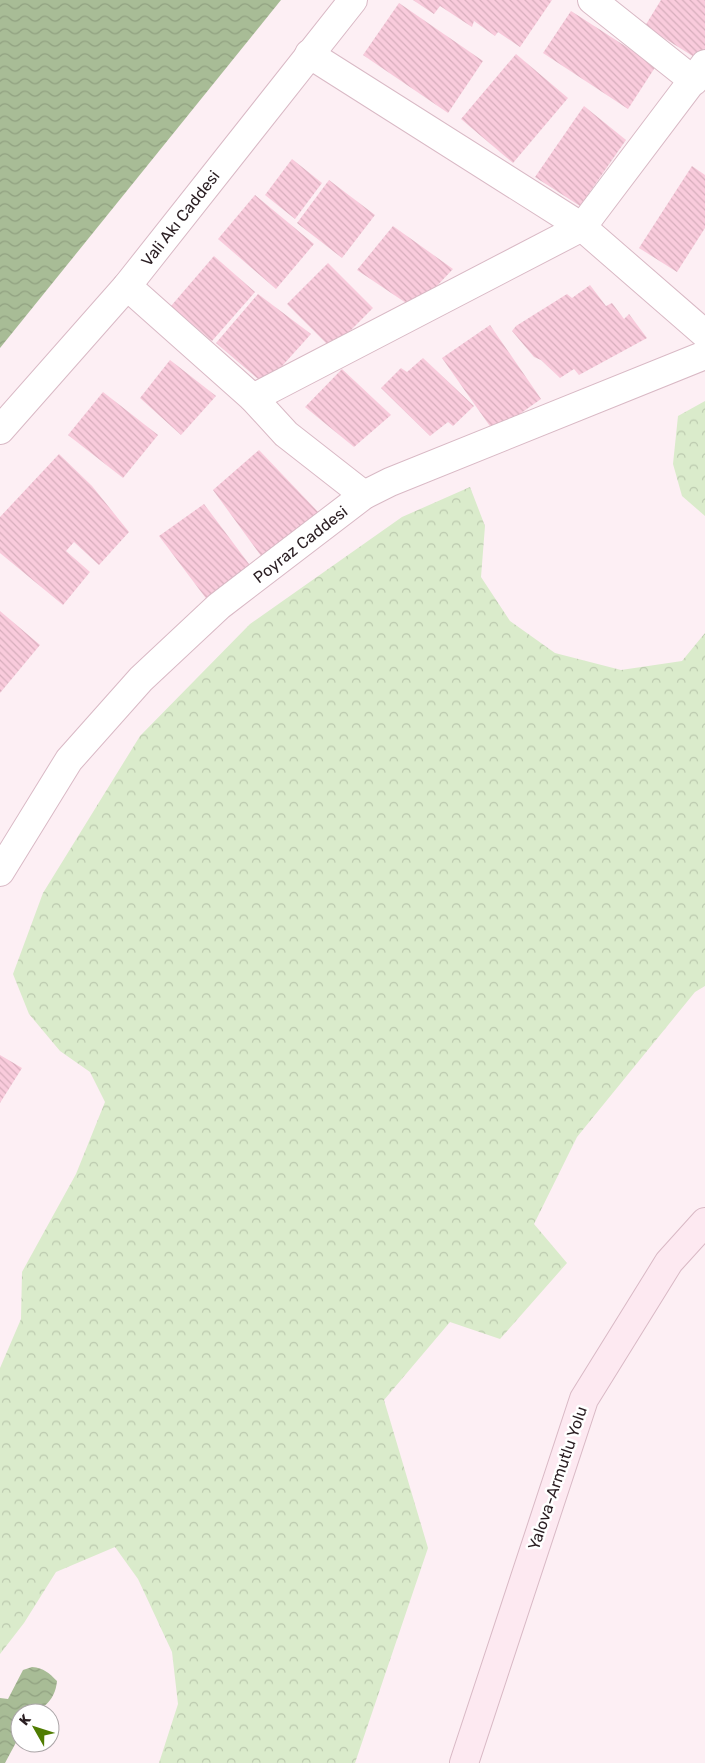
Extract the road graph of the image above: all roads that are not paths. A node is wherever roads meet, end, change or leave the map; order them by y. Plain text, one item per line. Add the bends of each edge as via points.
1 (353, 0) edge
2 (592, 0) edge
3 (309, 54) junction
4 (699, 73) edge
5 (582, 227) junction
6 (127, 286) junction
7 (705, 334) edge
8 (705, 355) edge
9 (253, 398) junction
10 (0, 430) edge
11 (364, 495) junction
12 (0, 872) edge
13 (705, 1222) edge
14 (464, 1763) edge

1 - 3 street, Vali Akı Caddesi
2 - 4 street
3 - 5 street
3 - 6 street, Vali Akı Caddesi
4 - 5 street
5 - 7 street
5 - 9 street
6 - 9 street
6 - 10 street, Vali Akı Caddesi
8 - 11 street, Poyraz Caddesi via 417,470
9 - 11 street via 286,434
11 - 12 street, Poyraz Caddesi via 219,606 141,679 69,760
13 - 14 main road, Yalova-Armutlu Yolu via 669,1262 584,1399

